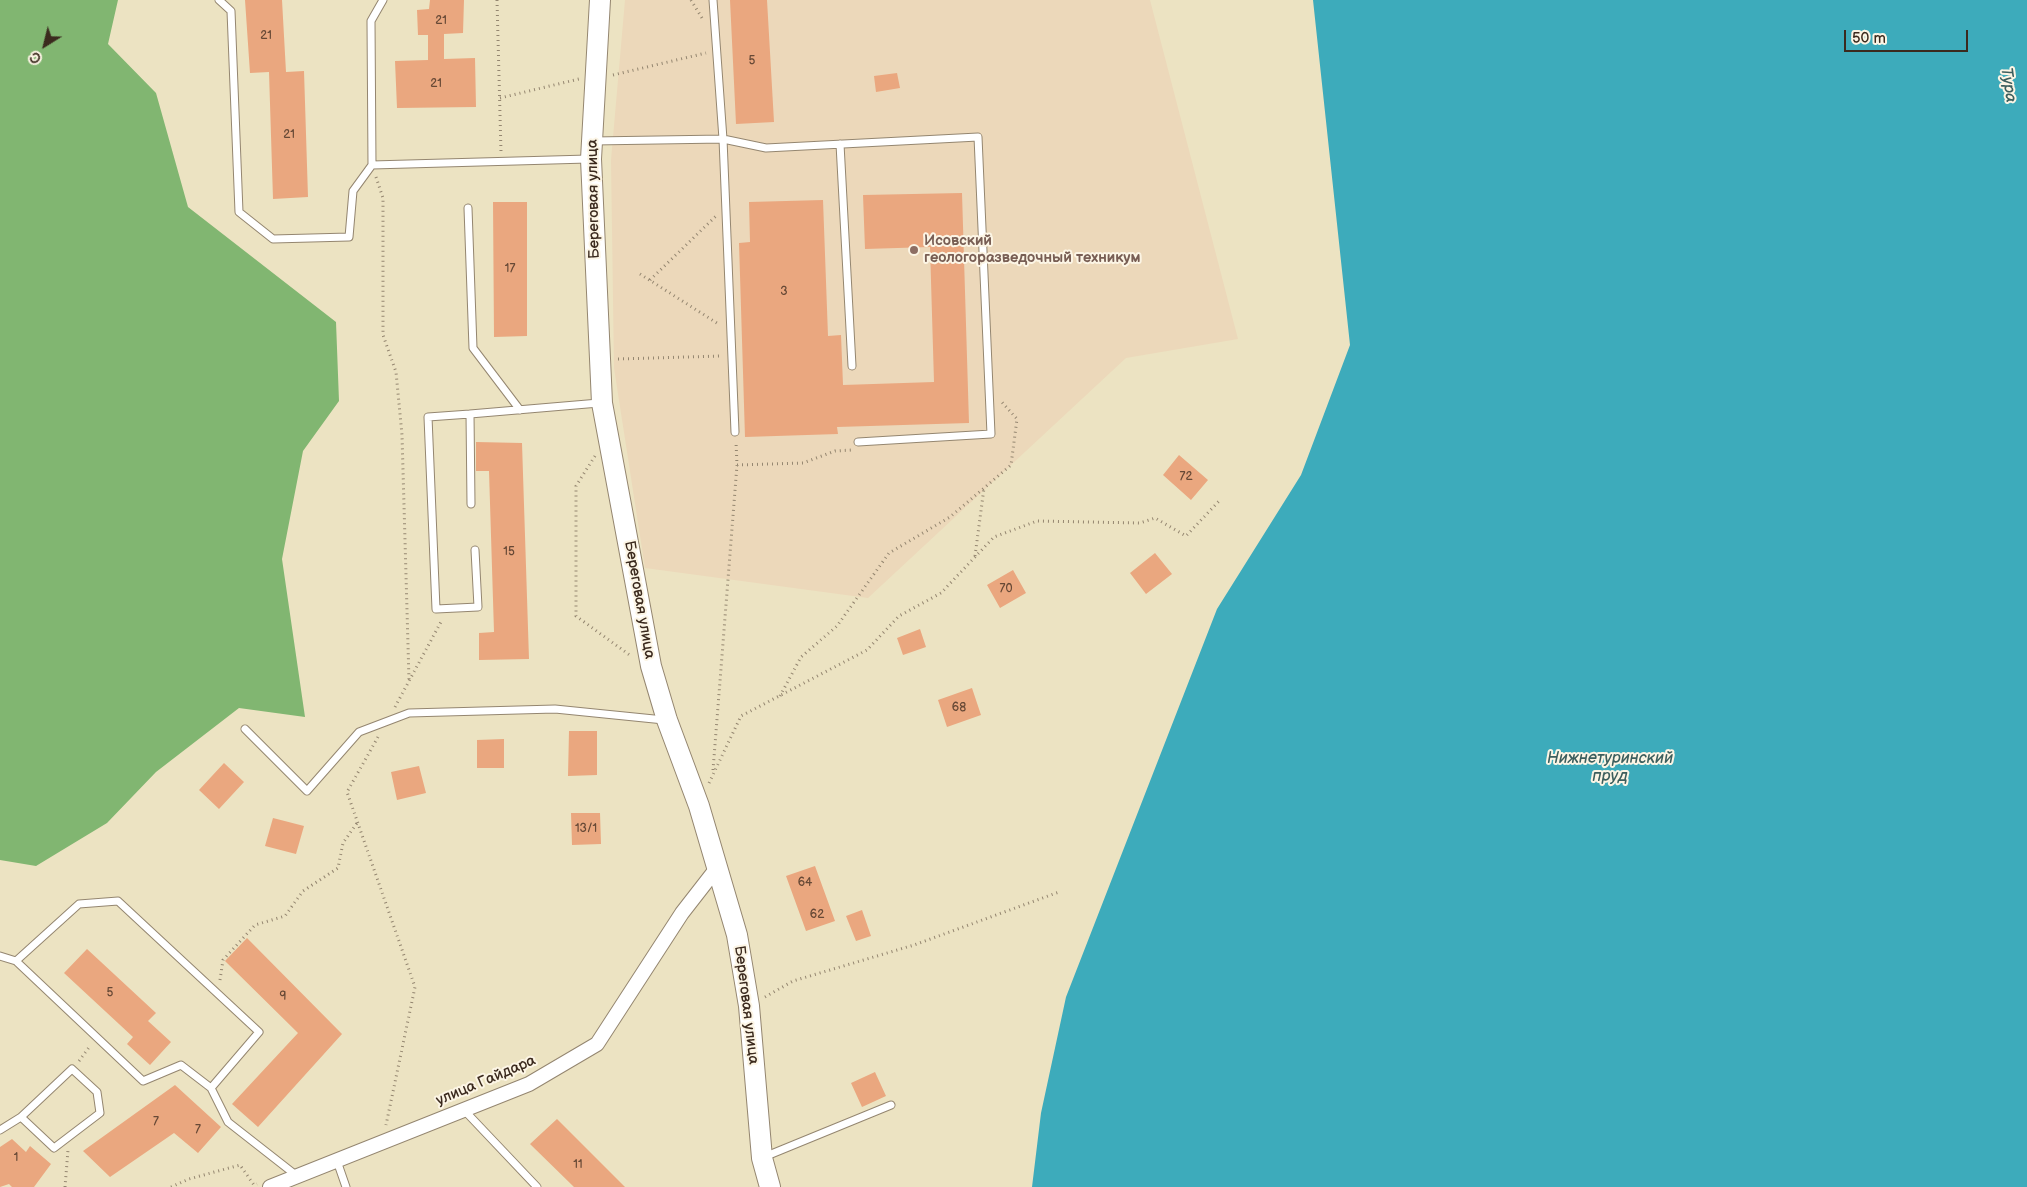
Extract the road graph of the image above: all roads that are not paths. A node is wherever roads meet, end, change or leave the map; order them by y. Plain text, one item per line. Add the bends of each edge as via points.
1 (220, 0) edge
2 (383, 0) edge
3 (713, 0) edge
4 (598, 1) edge
5 (723, 139) junction
6 (840, 144) junction
7 (592, 150) junction
8 (372, 164) junction
9 (468, 208) dead end
10 (852, 366) dead end
11 (602, 403) junction
12 (520, 410) junction
13 (470, 414) junction
14 (735, 432) road end
15 (858, 442) road end
16 (472, 504) dead end
17 (475, 550) dead end
18 (667, 720) junction
19 (245, 730) dead end
20 (716, 868) junction
21 (0, 956) edge
22 (16, 961) junction
23 (211, 1088) junction
24 (891, 1105) dead end
25 (464, 1110) junction
26 (21, 1117) junction
27 (0, 1130) edge
28 (762, 1158) junction
29 (337, 1161) junction
30 (297, 1176) junction
31 (270, 1187) edge
32 (346, 1187) edge
33 (537, 1187) edge
34 (770, 1187) edge

1 - 8 lane via 231,12 239,212 273,239 349,237 353,191
2 - 8 lane via 371,21
3 - 5 lane
4 - 7 street, Береговая улица
5 - 6 lane via 766,148
5 - 7 lane
5 - 14 lane
6 - 10 lane
6 - 15 lane via 978,137 990,434
7 - 8 lane via 501,161
7 - 11 street, Береговая улица
9 - 12 lane via 473,348
11 - 12 lane
11 - 18 street, Береговая улица via 652,671
12 - 13 lane
13 - 16 lane
13 - 17 lane via 428,417 436,609 478,608
18 - 19 lane via 555,709 409,713 360,732 307,791
18 - 20 street, Береговая улица via 699,806
20 - 25 street, улица Гайдара via 682,912 597,1044 529,1084
20 - 28 street, Береговая улица via 737,935 749,1006
21 - 22 lane
22 - 23 lane via 143,1081 181,1065
22 - 23 lane via 79,904 118,901 259,1032
23 - 30 lane via 228,1122
24 - 28 lane
25 - 29 street, улица Гайдара
25 - 33 lane
26 - 26 lane via 72,1069 97,1092 100,1113 54,1148
26 - 27 lane
28 - 34 street, Береговая улица
29 - 30 street, улица Гайдара
29 - 32 lane
30 - 31 street, улица Гайдара

